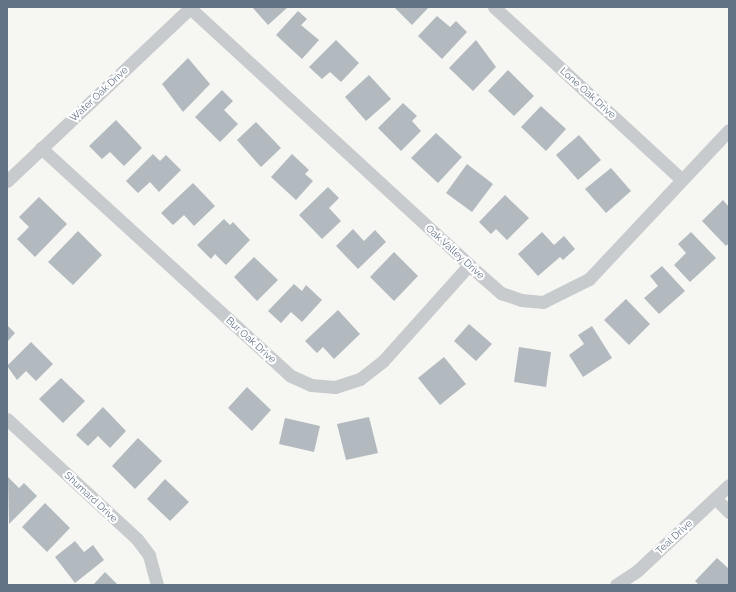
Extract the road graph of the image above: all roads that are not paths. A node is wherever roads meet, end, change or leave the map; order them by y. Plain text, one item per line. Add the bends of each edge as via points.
1 (191, 7) edge
2 (494, 7) edge
3 (729, 130) edge
4 (41, 148) junction
5 (682, 180) junction
6 (7, 181) edge
7 (470, 265) junction
8 (7, 419) edge
9 (729, 485) edge
10 (715, 498) junction
11 (729, 512) edge
12 (157, 585) edge
13 (616, 585) edge

1 - 4 street, Water Oak Drive
1 - 7 street, Oak Valley Drive
2 - 5 street, Lone Oak Drive
3 - 5 street, Oak Valley Drive
4 - 6 street, Water Oak Drive
4 - 7 street, Bur Oak Drive via 290,376 311,385 335,387 360,378 383,361
5 - 7 street, Oak Valley Drive via 589,279 542,302 521,300 501,293
8 - 12 street, Shumard Drive via 137,539 149,555
9 - 10 street, Teal Drive
10 - 11 street
10 - 13 street, Teal Drive via 637,571

